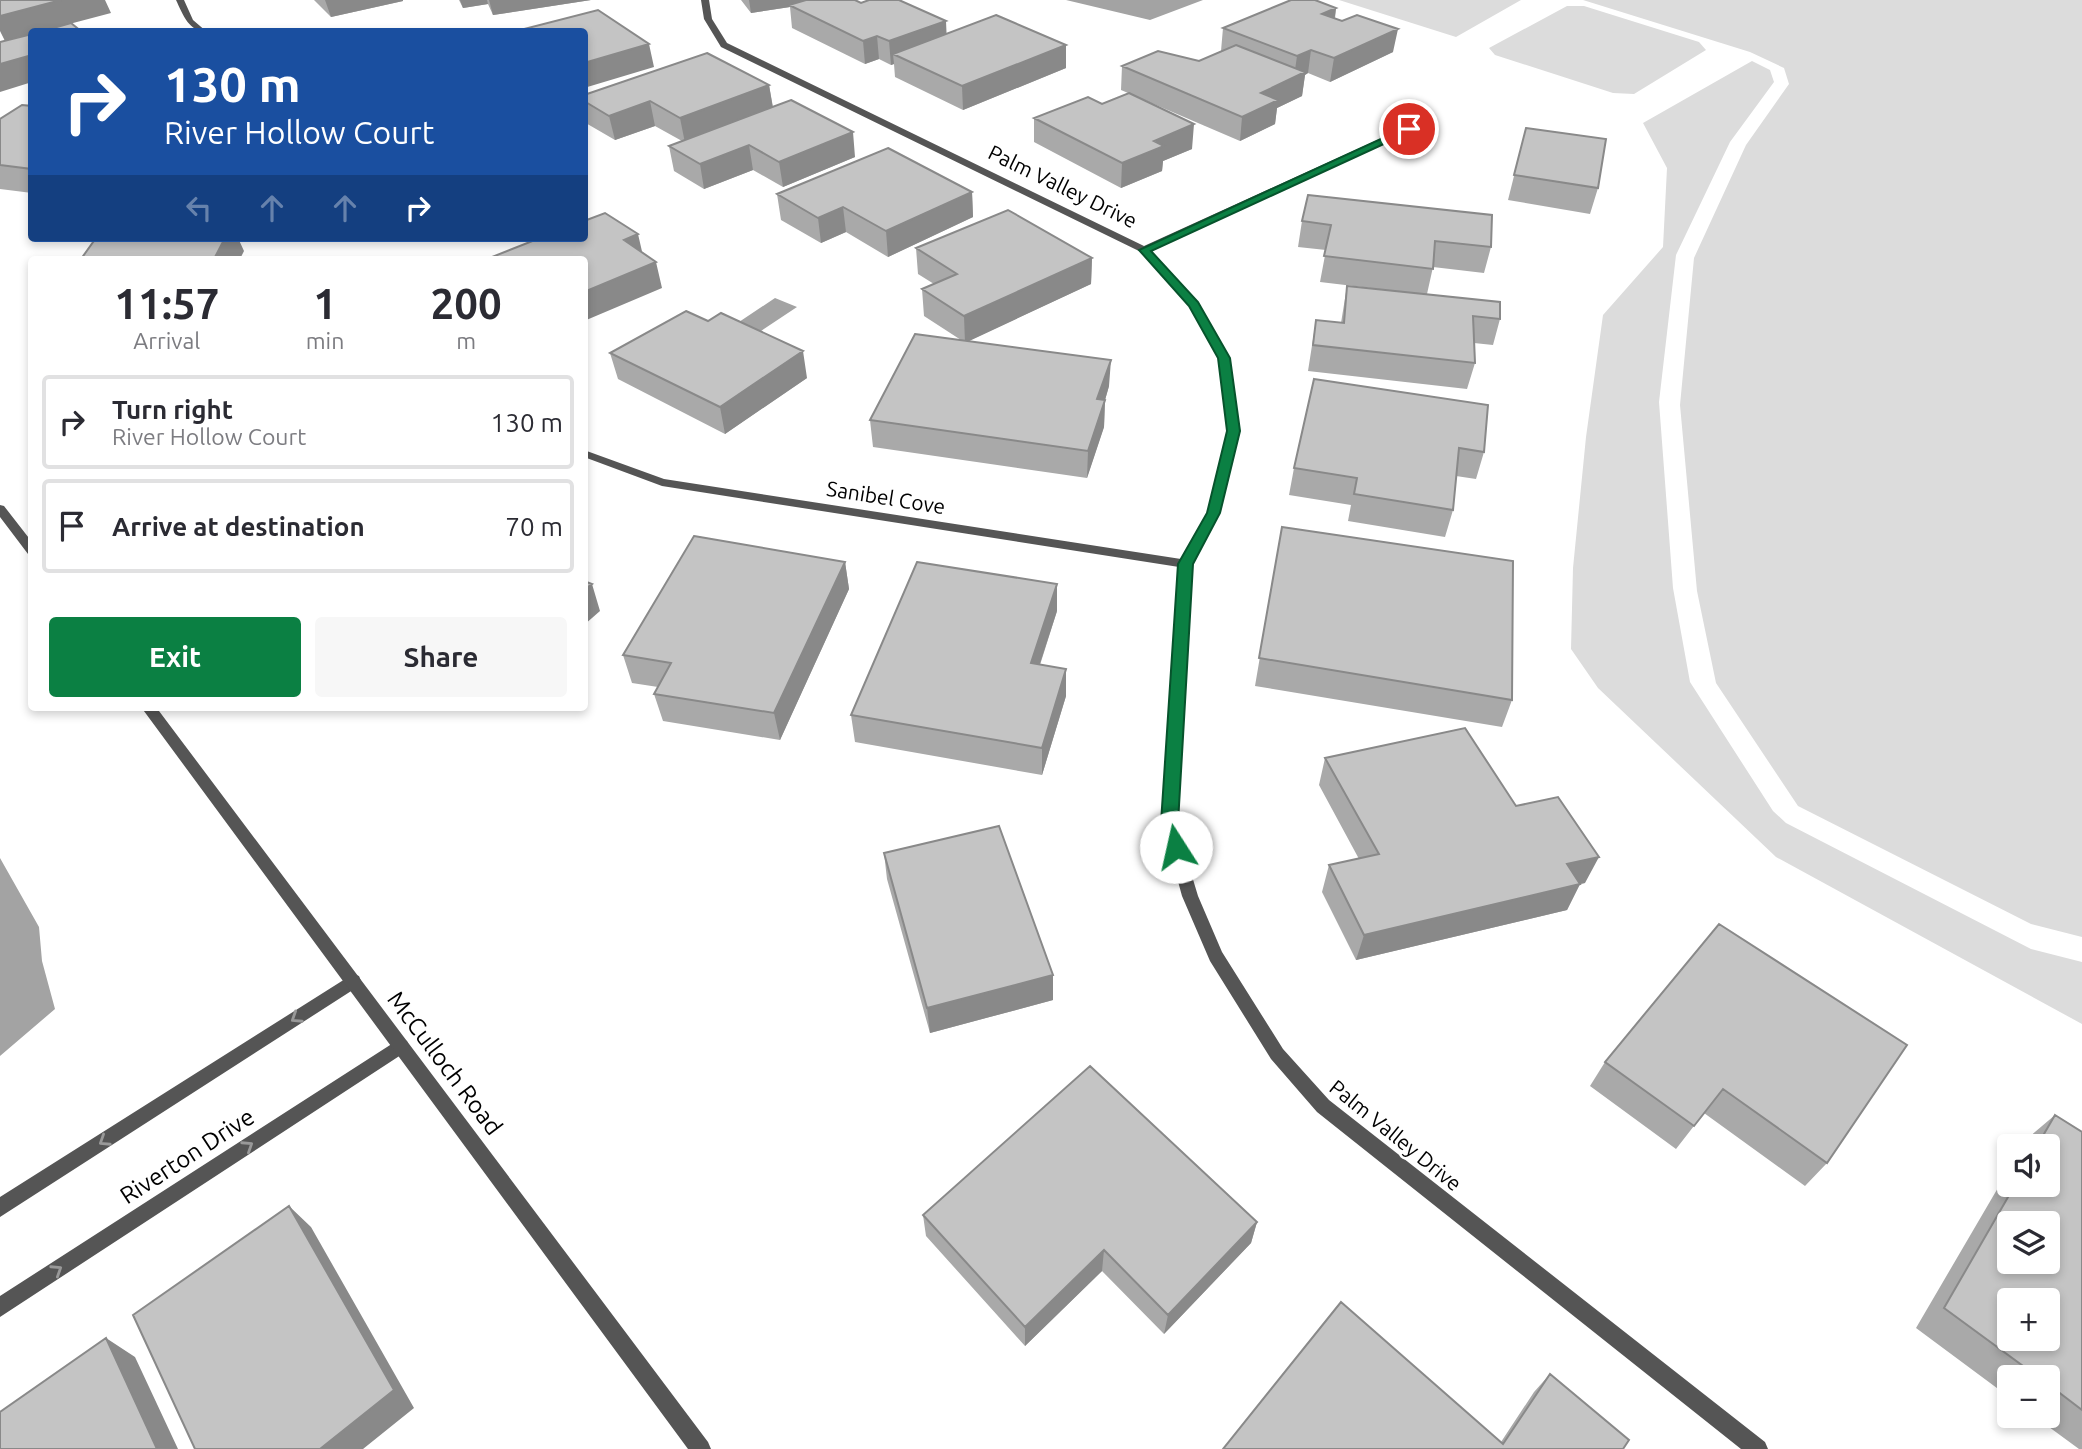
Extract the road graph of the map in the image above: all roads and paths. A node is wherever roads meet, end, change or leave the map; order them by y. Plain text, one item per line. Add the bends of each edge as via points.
1 (180, 0) edge
2 (705, 0) edge
3 (199, 28) edge
4 (1409, 129) dead end
5 (1144, 250) junction
6 (588, 454) edge
7 (0, 509) edge
8 (28, 546) edge
9 (1185, 564) junction
10 (151, 711) edge
11 (353, 981) junction
12 (401, 1046) junction
13 (0, 1208) edge
14 (0, 1307) edge
15 (701, 1449) edge
16 (1758, 1449) edge

1 - 3 street
2 - 5 street, Palm Valley Drive via 708,19 724,45
4 - 5 street
5 - 9 street, Palm Valley Drive via 1194,305 1224,358 1233,431 1213,513
6 - 9 street, Sanibel Cove via 662,482
7 - 8 street
9 - 16 street, Palm Valley Drive via 1169,823 1190,896 1216,956 1277,1054 1323,1106
10 - 11 street, McCulloch Road
11 - 12 street, McCulloch Road
11 -> 13 street
14 -> 12 street, Riverton Drive
12 - 15 street, McCulloch Road

